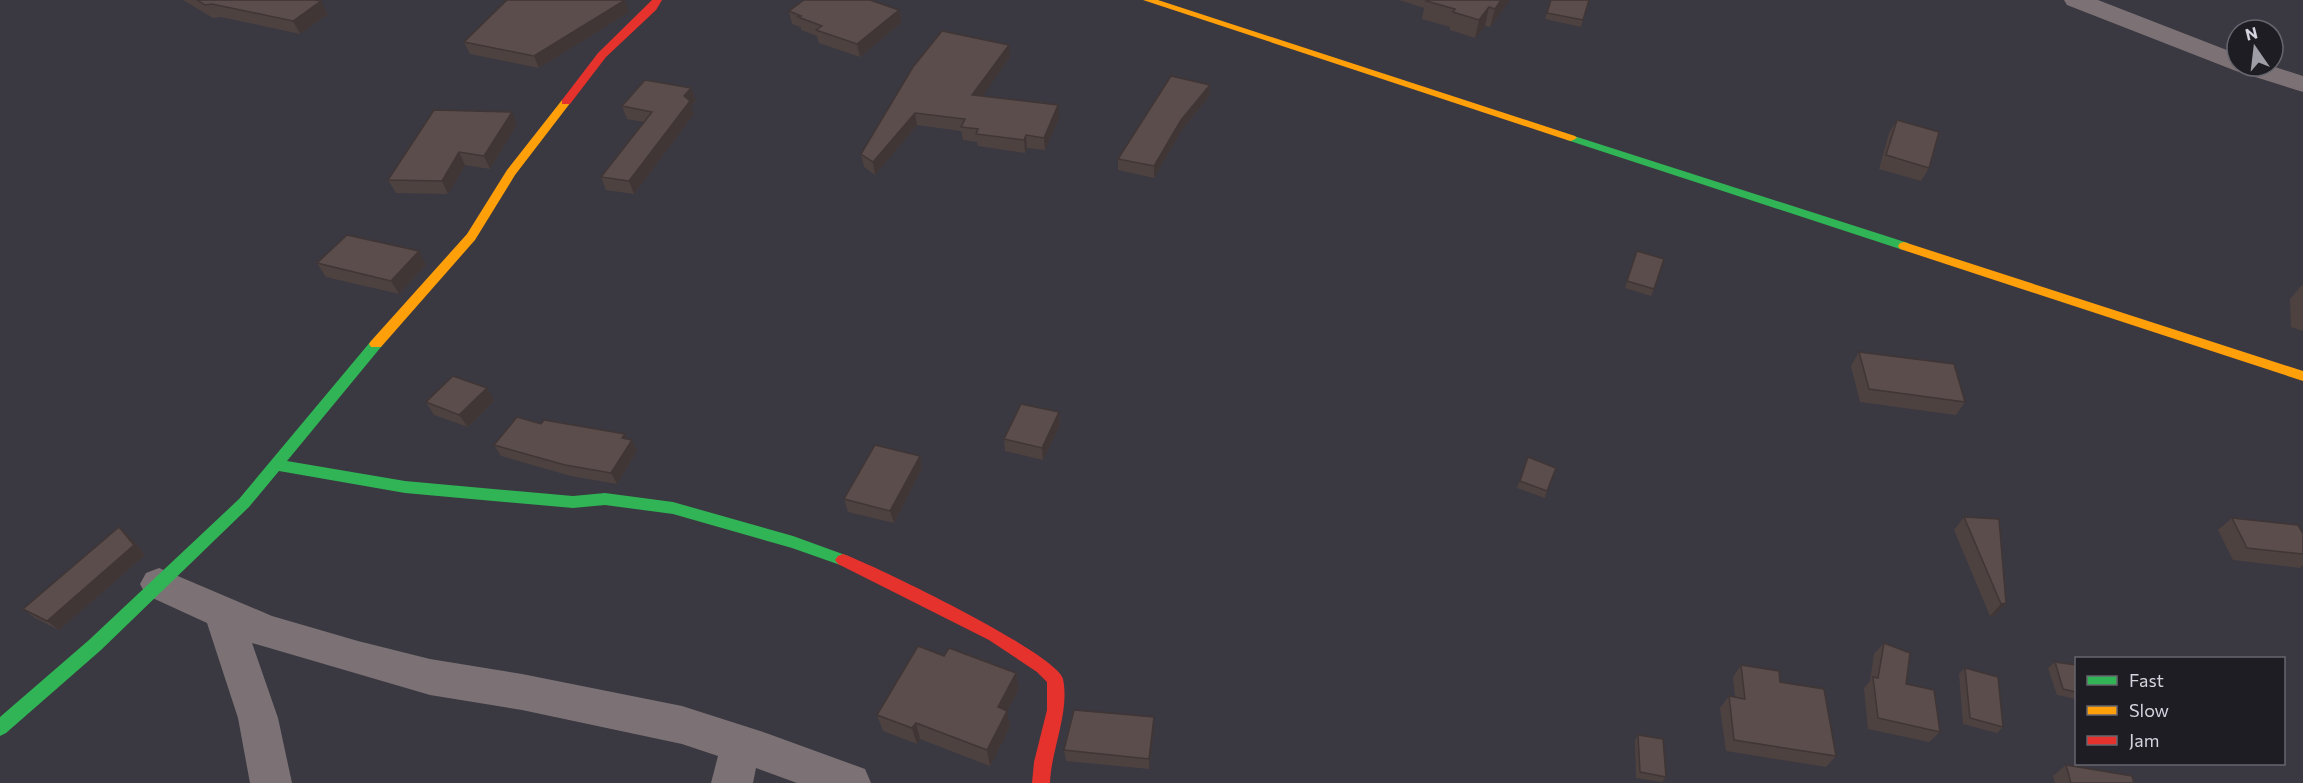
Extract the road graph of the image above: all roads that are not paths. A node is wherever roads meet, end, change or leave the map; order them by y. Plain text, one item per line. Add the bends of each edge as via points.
1 (657, 0) edge
2 (1148, 0) edge
3 (2076, 0) edge
4 (2225, 58) edge
5 (2284, 78) edge
6 (2303, 84) edge
7 (2303, 376) edge
8 (276, 465) junction
9 (159, 584) junction
10 (223, 613) junction
11 (0, 728) edge
12 (741, 744) junction
13 (271, 783) edge
14 (732, 783) edge
15 (850, 783) edge
16 (1041, 783) edge

1 - 8 street via 602,55 512,173 471,237
2 - 7 street
3 - 4 street
5 - 6 street
8 - 9 street via 244,503
8 - 16 street via 405,487 573,502 605,499 674,508 845,561 995,635 1055,679 1055,710
9 - 10 street
9 - 11 street
10 - 12 street via 266,631 420,674 682,724
10 - 13 street via 258,718
12 - 14 street
12 - 15 street

